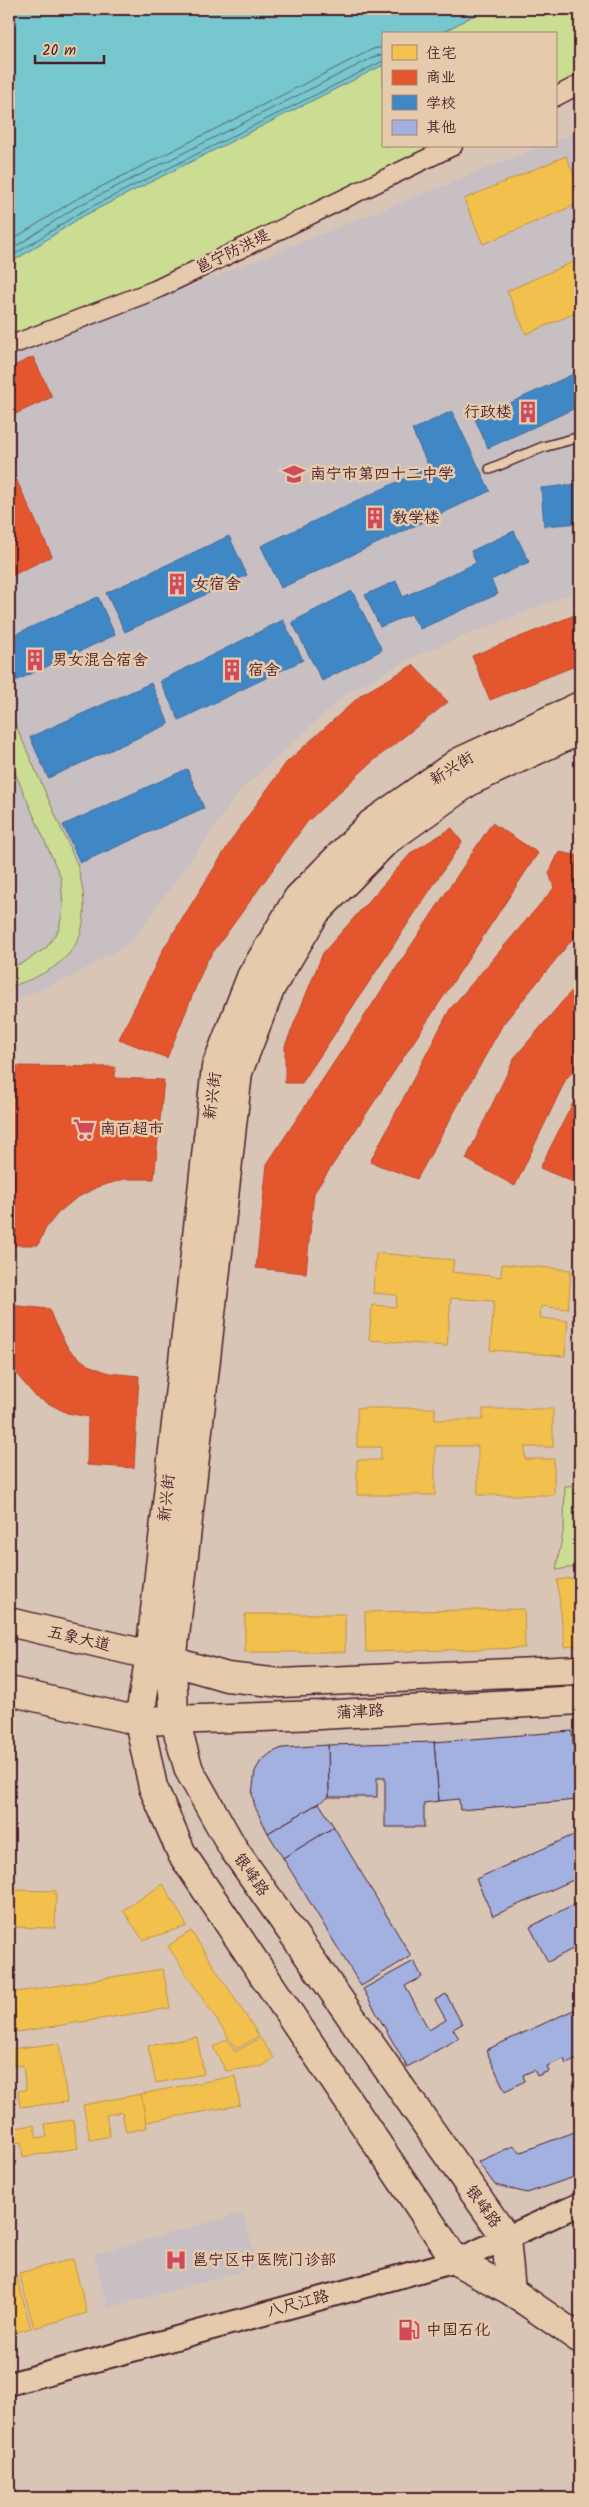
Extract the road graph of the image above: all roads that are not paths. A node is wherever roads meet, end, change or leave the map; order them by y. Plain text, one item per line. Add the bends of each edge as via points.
1 (580, 84) edge
2 (556, 96) edge
3 (449, 148) edge
4 (9, 346) edge
5 (580, 437) edge
6 (490, 469) dead end
7 (580, 706) edge
8 (580, 730) edge
9 (9, 1622) edge
10 (161, 1659) junction
11 (580, 1670) edge
12 (9, 1691) edge
13 (580, 1700) edge
14 (174, 1718) junction
15 (139, 1721) junction
16 (580, 2204) edge
17 (506, 2238) junction
18 (456, 2261) junction
19 (511, 2292) junction
20 (580, 2339) edge
21 (9, 2384) edge

1 - 2 street
3 - 4 street, 邕宁防洪堤 via 155,290
5 - 6 lane via 543,447
7 - 10 main road, 新兴街 via 458,762 371,824 298,898 251,977 216,1066
8 - 10 main road, 新兴街 via 470,781 386,841 316,912 271,987 238,1072
9 - 10 main road, 五象大道
10 - 11 main road, 蒲津路 via 227,1677 281,1683
10 - 14 main road, 银峰路
10 - 15 main road
12 - 15 main road
13 - 14 main road, 蒲津路
14 - 15 main road, 蒲津路
14 - 17 main road, 银峰路 via 189,1770 233,1848
15 - 18 main road via 153,1788 182,1854
16 - 17 street, 八尺江路
17 - 18 street, 八尺江路
17 - 19 main road, 银峰路
18 - 19 main road
18 - 21 street, 八尺江路
19 - 20 main road

